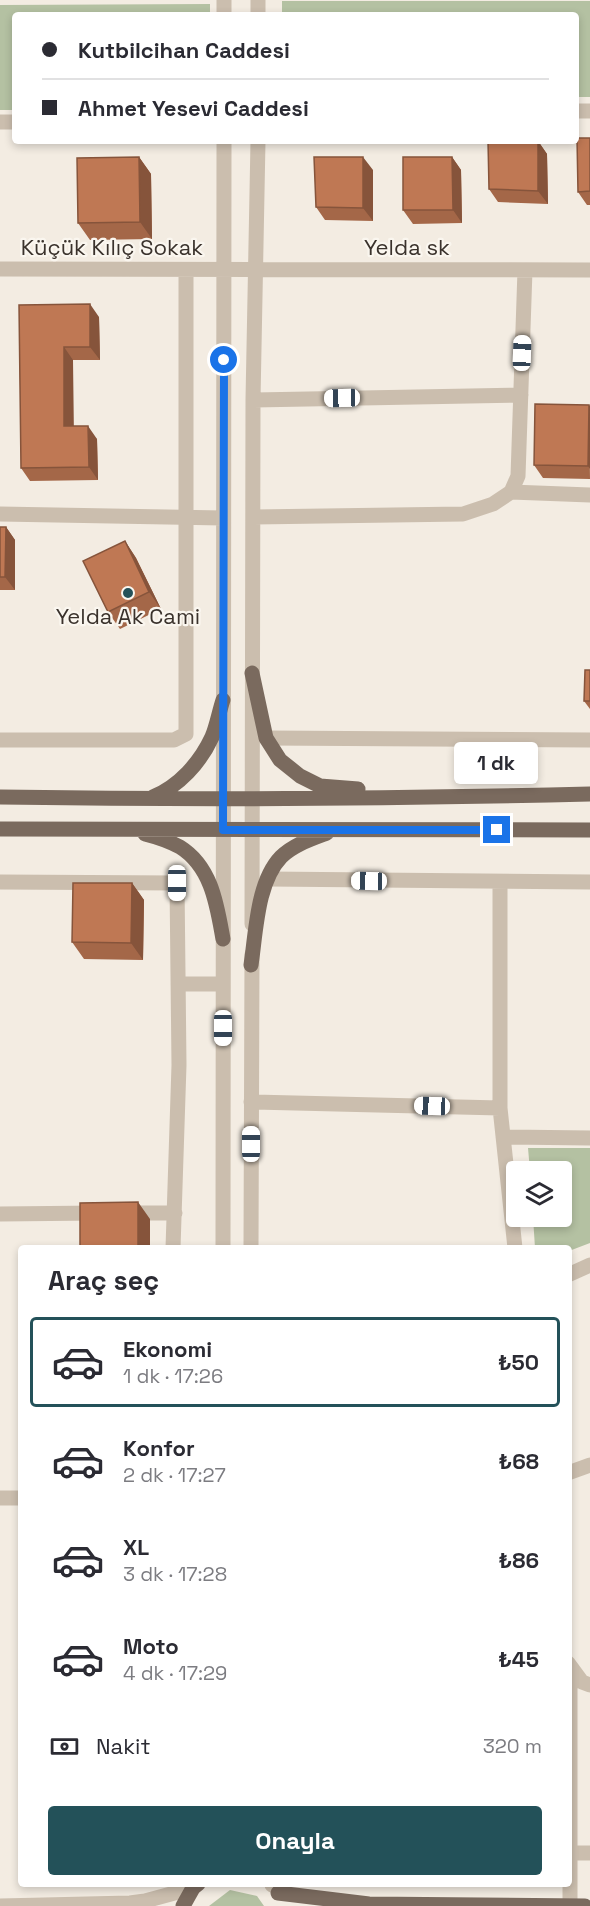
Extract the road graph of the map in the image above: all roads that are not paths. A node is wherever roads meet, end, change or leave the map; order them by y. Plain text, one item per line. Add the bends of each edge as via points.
1 (224, 144) edge
2 (258, 144) edge
3 (0, 269) edge
4 (255, 269) junction
5 (186, 270) junction
6 (224, 270) junction
7 (525, 270) junction
8 (590, 270) edge
9 (521, 395) junction
10 (253, 400) junction
11 (511, 492) junction
12 (590, 495) edge
13 (0, 514) edge
14 (186, 517) junction
15 (253, 517) junction
16 (223, 518) junction
17 (252, 673) junction
18 (223, 700) junction
19 (266, 738) junction
20 (0, 740) edge
21 (590, 740) edge
22 (590, 794) edge
23 (0, 797) edge
24 (251, 798) junction
25 (448, 798) junction
26 (147, 799) junction
27 (223, 799) junction
28 (0, 829) edge
29 (131, 829) junction
30 (223, 830) junction
31 (333, 830) junction
32 (590, 830) edge
33 (252, 831) junction
34 (268, 879) junction
35 (0, 882) edge
36 (590, 882) edge
37 (500, 883) junction
38 (223, 939) junction
39 (252, 965) junction
40 (178, 984) junction
41 (223, 984) junction
42 (251, 1102) junction
43 (500, 1108) junction
44 (503, 1137) junction
45 (590, 1138) edge
46 (175, 1213) junction
47 (0, 1214) edge
48 (173, 1245) edge
49 (223, 1245) edge
50 (251, 1245) edge
51 (515, 1245) edge
52 (590, 1265) edge
53 (572, 1273) edge
54 (590, 1465) edge
55 (572, 1472) edge
56 (0, 1498) edge
57 (18, 1498) edge
58 (572, 1672) edge
59 (578, 1686) edge
60 (572, 1797) edge
61 (572, 1853) edge
62 (590, 1853) edge
63 (572, 1870) edge
64 (192, 1887) edge
65 (194, 1887) edge
66 (275, 1890) edge
67 (0, 1905) edge
68 (578, 1905) edge
69 (183, 1906) edge

1 - 6 street
2 - 4 street
3 - 5 street, Küçük Kılıç Sokak
4 - 6 street, Yelda sk
4 - 7 street, Yelda sk
4 - 10 street
5 - 6 street, Küçük Kılıç Sokak
5 - 14 street
6 - 16 street
7 - 8 street, Yelda sk
7 - 9 street
9 - 10 street
9 - 11 street via 518,476
10 - 15 street
11 - 12 street
11 - 15 street via 493,504 463,514
13 - 14 street
14 - 16 street
14 - 20 street via 186,734 174,740
15 - 17 street
16 - 18 street
17 - 19 main road
17 - 24 street
18 - 26 main road via 212,736 188,772 166,791
18 - 27 street
19 - 21 street
19 - 25 main road via 280,760 320,786
22 - 25 main road
23 - 26 main road
24 - 25 main road
24 - 27 main road
24 - 33 street
26 - 27 main road
27 - 30 street
28 - 29 main road
29 - 30 main road
29 - 38 main road via 169,841 195,860 214,894
30 - 33 main road
30 - 38 street
31 - 32 main road
31 - 33 main road
31 - 34 main road via 292,849
33 - 39 street
34 - 37 street
34 - 39 main road
35 - 40 street via 177,883
36 - 37 street
37 - 43 street
38 - 41 street
39 - 42 street
40 - 41 street
40 - 46 street
41 - 49 street
42 - 43 street
42 - 50 street
43 - 44 street
44 - 45 street
44 - 51 street
46 - 47 street
46 - 48 street
52 - 53 street
54 - 55 street
56 - 57 street
58 - 59 street
59 - 60 street
61 - 62 street
63 - 68 street
64 - 67 street via 130,1903
65 - 69 main road
66 - 68 main road via 369,1904

